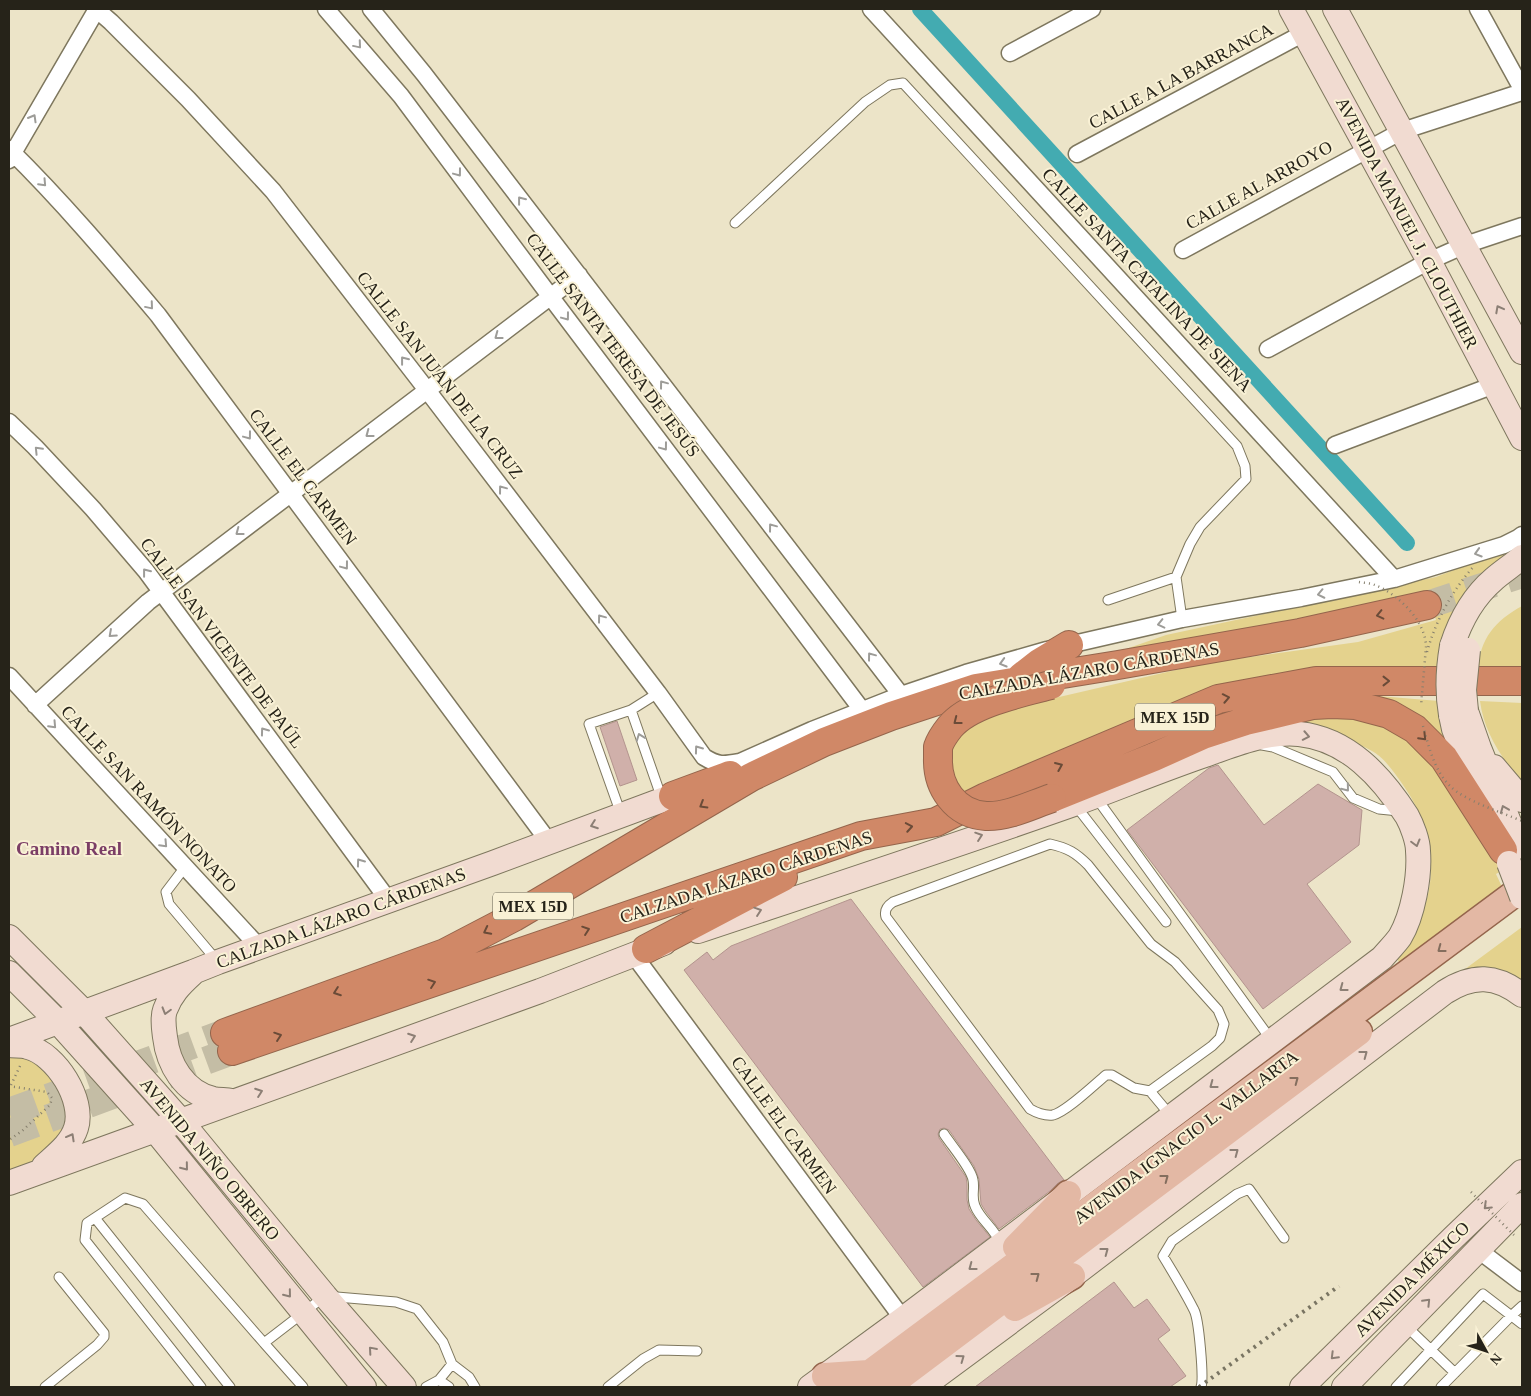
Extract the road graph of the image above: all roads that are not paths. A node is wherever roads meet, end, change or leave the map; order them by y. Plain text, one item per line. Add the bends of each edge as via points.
1 (97, 9) edge
2 (326, 9) edge
3 (371, 9) edge
4 (871, 9) edge
5 (1092, 9) edge
6 (1291, 9) edge
7 (1335, 9) edge
8 (1478, 9) edge
9 (1304, 33) junction
10 (1010, 53) dead end
11 (1522, 91) edge
12 (1402, 132) junction
13 (1368, 149) junction
14 (10, 154) edge
15 (1077, 154) dead end
16 (735, 223) dead end
17 (1522, 226) edge
18 (1465, 245) junction
19 (1182, 250) dead end
20 (1429, 261) junction
21 (579, 274) junction
22 (550, 296) junction
23 (1268, 349) dead end
24 (1522, 352) edge
25 (1494, 385) junction
26 (427, 390) junction
27 (9, 422) edge
28 (1522, 438) edge
29 (1334, 445) dead end
30 (290, 493) junction
31 (1522, 534) edge
32 (1522, 557) edge
33 (1176, 577) junction
34 (1522, 577) edge
35 (1394, 579) junction
36 (161, 591) junction
37 (1108, 600) dead end
38 (1427, 605) tunnel mouth
39 (1182, 619) junction
40 (1069, 645) junction
41 (1460, 648) junction
42 (1118, 665) junction
43 (9, 676) edge
44 (1015, 681) junction
45 (1517, 682) edge
46 (658, 693) junction
47 (901, 695) junction
48 (35, 705) junction
49 (1313, 706) junction
50 (631, 710) junction
51 (862, 710) junction
52 (1459, 713) junction
53 (824, 742) junction
54 (1240, 743) junction
55 (1479, 748) junction
56 (1208, 754) junction
57 (740, 762) junction
58 (1171, 767) junction
59 (668, 797) junction
60 (1074, 799) junction
61 (1522, 800) edge
62 (1404, 812) junction
63 (622, 815) junction
64 (861, 836) junction
65 (549, 842) junction
66 (1511, 856) edge
67 (185, 867) junction
68 (1522, 888) edge
69 (1522, 897) edge
70 (389, 901) junction
71 (1522, 910) edge
72 (1166, 922) dead end
73 (9, 936) edge
74 (260, 948) junction
75 (639, 951) junction
76 (218, 962) junction
77 (193, 972) junction
78 (9, 973) edge
79 (1522, 994) edge
80 (84, 1012) junction
81 (58, 1022) junction
82 (9, 1040) edge
83 (1272, 1041) junction
84 (15, 1054) edge
85 (1150, 1091) junction
86 (233, 1101) junction
87 (1171, 1116) junction
88 (180, 1120) junction
89 (154, 1130) junction
90 (944, 1134) dead end
91 (37, 1172) junction
92 (1522, 1172) edge
93 (9, 1183) edge
94 (1068, 1194) junction
95 (1522, 1205) edge
96 (95, 1218) junction
97 (1284, 1238) dead end
98 (1001, 1245) junction
99 (1477, 1249) junction
100 (1072, 1276) junction
101 (59, 1277) dead end
102 (1522, 1283) edge
103 (325, 1296) junction
104 (1522, 1306) edge
105 (956, 1308) junction
106 (304, 1313) junction
107 (1511, 1316) junction
108 (903, 1319) junction
109 (1405, 1324) junction
110 (1522, 1324) edge
111 (264, 1343) junction
112 (1431, 1350) junction
113 (697, 1351) dead end
114 (927, 1358) junction
115 (452, 1364) junction
116 (1455, 1373) junction
117 (439, 1380) junction
118 (818, 1381) edge
119 (869, 1383) edge
120 (44, 1387) edge
121 (201, 1387) edge
122 (230, 1387) edge
123 (303, 1387) edge
124 (364, 1387) edge
125 (404, 1387) edge
126 (426, 1387) edge
127 (449, 1387) edge
128 (475, 1387) edge
129 (608, 1387) edge
130 (922, 1387) edge
131 (1201, 1387) edge
132 (1302, 1387) edge
133 (1344, 1387) edge
134 (1396, 1387) edge
135 (1441, 1387) edge

14 -> 1 street
26 -> 1 street, CALLE SAN JUAN DE LA CRUZ via 272,191 188,99
2 -> 22 street, CALLE SANTA TERESA DE JESÚS via 401,96
21 -> 3 street, CALLE SANTA TERESA DE JESÚS
4 - 35 street, CALLE SANTA CATALINA DE SIENA
5 - 10 street
6 - 9 main road, AVENIDA MANUEL J. CLOUTHIER
7 - 12 main road
8 - 11 street
9 - 13 main road, AVENIDA MANUEL J. CLOUTHIER
9 - 15 street, CALLE A LA BARRANCA
11 - 12 street, CALLE AL ARROYO
12 - 13 street, CALLE AL ARROYO
12 - 18 main road
13 - 19 street, CALLE AL ARROYO
13 - 20 main road, AVENIDA MANUEL J. CLOUTHIER
14 -> 30 street, CALLE EL CARMEN via 88,232 158,315
16 - 33 lane via 865,102 890,84 903,83 1237,446 1246,466 1246,479 1200,527
17 - 18 street
18 - 20 street
24 -> 18 main road
20 - 23 street
20 - 25 main road, AVENIDA MANUEL J. CLOUTHIER
21 - 22 street
47 -> 21 street, CALLE SANTA TERESA DE JESÚS
22 -> 26 street
22 -> 51 street, CALLE SANTA TERESA DE JESÚS
25 - 28 main road, AVENIDA MANUEL J. CLOUTHIER
25 - 29 street
26 -> 30 street
46 -> 26 street, CALLE SAN JUAN DE LA CRUZ
36 -> 27 street, CALLE SAN VICENTE DE PAÚL via 93,509
30 -> 36 street
30 -> 65 street, CALLE EL CARMEN
31 -> 35 street via 1504,545
32 - 41 main road via 1480,595 1458,628
33 - 37 lane
33 - 39 lane
34 - 41 main road via 1494,603 1474,634
35 -> 39 street
36 -> 48 street
70 -> 36 street, CALLE SAN VICENTE DE PAÚL
38 -> 42 highway, CALZADA LÁZARO CÁRDENAS / MEX 15D via 1300,633
39 -> 40 street
40 - 44 highway
40 -> 47 street via 966,673
41 - 52 main road, bridge via 1464,690
42 - 44 highway, CALZADA LÁZARO CÁRDENAS / MEX 15D
42 -> 60 highway, bridge via 989,703 967,713 950,726 938,746 940,778 947,794 958,807 971,814 987,816
43 - 48 street, CALLE SAN RAMÓN NONATO
44 - 53 highway, CALZADA LÁZARO CÁRDENAS / MEX 15D via 976,688
64 -> 45 highway, CALZADA LÁZARO CÁRDENAS / MEX 15D via 936,822 986,797 1218,700 1316,681
46 - 50 lane
57 -> 46 street, CALLE SAN JUAN DE LA CRUZ via 722,765 704,757
47 - 51 street
48 -> 67 street, CALLE SAN RAMÓN NONATO
49 - 56 highway via 1275,719
49 - 60 highway via 1246,720 1204,735
49 -> 66 highway via 1354,705 1389,714 1415,728 1444,758
59 -> 50 lane
50 - 63 lane via 589,724
51 - 57 street
52 - 55 main road
52 - 66 main road via 1454,728
53 - 59 highway
53 -> 64 highway, CALZADA LÁZARO CÁRDENAS / MEX 15D via 751,777 514,917 445,953 228,1042
54 - 56 main road, AVENIDA IGNACIO L. VALLARTA
54 -> 62 lane via 1282,750 1333,772 1353,798 1379,809
54 -> 62 main road, AVENIDA IGNACIO L. VALLARTA via 1273,734 1300,734 1324,740 1349,752 1374,772
55 - 61 main road
66 -> 55 main road
56 - 58 main road, AVENIDA IGNACIO L. VALLARTA
57 - 59 street
58 - 60 highway
58 - 60 main road, AVENIDA IGNACIO L. VALLARTA
59 - 63 main road, CALZADA LÁZARO CÁRDENAS
60 - 72 lane
75 -> 60 main road, AVENIDA IGNACIO L. VALLARTA
60 - 83 lane
62 -> 83 main road, AVENIDA IGNACIO L. VALLARTA via 1418,848 1412,908 1401,936 1382,958
63 -> 65 main road, CALZADA LÁZARO CÁRDENAS
64 - 75 highway
65 - 70 main road, CALZADA LÁZARO CÁRDENAS
66 - 69 main road, bridge
67 - 74 street, CALLE SAN RAMÓN NONATO
67 - 76 lane via 166,892 169,904
68 -> 105 main road, AVENIDA IGNACIO L. VALLARTA
70 - 74 main road, CALZADA LÁZARO CÁRDENAS
114 -> 71 main road, AVENIDA IGNACIO L. VALLARTA
73 - 80 main road, AVENIDA NIÑO OBRERO
74 - 76 main road, CALZADA LÁZARO CÁRDENAS
86 -> 75 main road
75 - 108 street, CALLE EL CARMEN
76 - 77 main road, CALZADA LÁZARO CÁRDENAS
77 - 80 main road, CALZADA LÁZARO CÁRDENAS
77 -> 86 main road via 175,990 164,1012 166,1050 177,1073 195,1091 212,1099
78 - 81 main road, AVENIDA NIÑO OBRERO
100 -> 79 main road via 1450,989 1462,982 1482,979 1502,983
80 - 81 main road, CALZADA LÁZARO CÁRDENAS
80 - 88 main road, AVENIDA NIÑO OBRERO
81 - 82 main road, CALZADA LÁZARO CÁRDENAS
81 - 89 main road, AVENIDA NIÑO OBRERO
83 -> 87 main road, AVENIDA IGNACIO L. VALLARTA
91 -> 84 main road via 66,1145 76,1127 78,1108 70,1086 54,1062 29,1047
85 - 85 lane via 1212,1046 1220,1038 1224,1024 1218,1010 1175,962 1151,944 1078,855 1050,844 888,905 886,917 1030,1109 1045,1115 1060,1112 1106,1075 1112,1074 1134,1088
85 - 87 lane
86 - 88 main road
87 - 94 main road, AVENIDA IGNACIO L. VALLARTA
88 - 89 main road
88 - 103 main road, AVENIDA NIÑO OBRERO
89 - 91 main road
89 -> 106 main road, AVENIDA NIÑO OBRERO
90 - 98 lane via 972,1174 975,1207
91 - 93 main road
92 -> 132 main road, AVENIDA MÉXICO
94 - 98 main road, AVENIDA IGNACIO L. VALLARTA
94 - 105 main road
95 - 99 main road, AVENIDA MÉXICO
96 - 111 lane via 125,1198 143,1204
96 - 121 lane via 87,1223 85,1240
96 - 122 lane
97 - 131 lane via 1249,1190 1237,1194 1172,1241 1164,1256 1196,1312
98 -> 108 main road, AVENIDA IGNACIO L. VALLARTA
99 - 102 street
109 -> 99 main road, AVENIDA MÉXICO
100 - 114 main road
130 -> 100 main road
101 - 120 lane via 104,1337
103 - 106 lane
103 - 115 lane via 396,1302 417,1309 443,1342
125 -> 103 main road, AVENIDA NIÑO OBRERO
104 - 107 lane
105 - 119 main road, AVENIDA IGNACIO L. VALLARTA
106 - 111 lane
106 - 124 main road, AVENIDA NIÑO OBRERO
107 - 110 lane
107 - 112 lane via 1483,1294
107 - 116 lane
108 - 118 main road, AVENIDA IGNACIO L. VALLARTA
109 - 112 lane
109 - 133 main road, AVENIDA MÉXICO
111 - 123 lane
112 - 116 lane
112 - 134 lane
113 - 129 lane via 659,1350 642,1359
114 - 119 main road, AVENIDA IGNACIO L. VALLARTA
115 - 117 lane
115 - 128 lane via 469,1377
116 - 135 lane
117 - 126 lane
117 - 127 lane
118 - 119 main road

